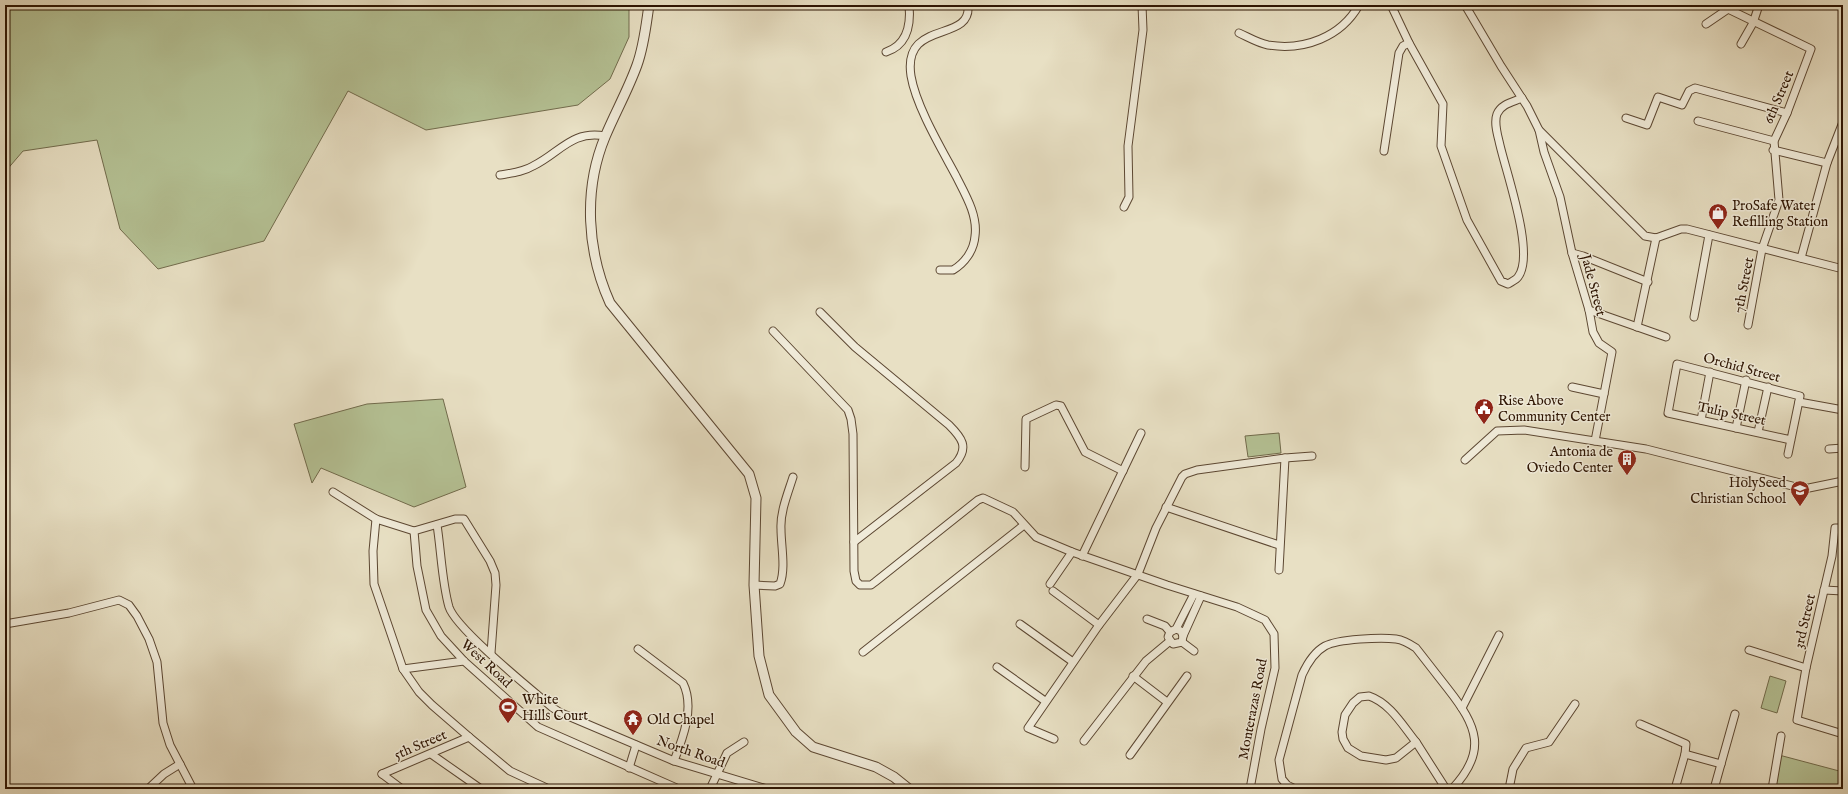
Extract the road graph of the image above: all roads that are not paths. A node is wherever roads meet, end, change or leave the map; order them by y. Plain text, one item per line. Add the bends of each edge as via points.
1 (649, 5) edge
2 (909, 5) edge
3 (968, 5) edge
4 (1142, 5) edge
5 (1359, 5) edge
6 (1391, 5) edge
7 (1465, 5) edge
8 (1759, 5) edge
9 (1727, 7) edge
10 (1753, 23) junction
11 (1706, 24) dead end
12 (1239, 33) dead end
13 (1409, 43) junction
14 (1741, 44) dead end
15 (886, 52) dead end
16 (1522, 98) junction
17 (1787, 113) junction
18 (1626, 118) dead end
19 (1698, 121) dead end
20 (1843, 122) edge
21 (1540, 130) junction
22 (605, 136) junction
23 (1774, 141) junction
24 (1773, 150) junction
25 (1384, 151) dead end
26 (1827, 163) junction
27 (500, 175) dead end
28 (1124, 207) dead end
29 (1709, 235) junction
30 (1656, 238) junction
31 (1762, 249) junction
32 (1572, 253) junction
33 (1801, 258) junction
34 (1843, 269) edge
35 (940, 270) dead end
36 (1648, 282) junction
37 (1589, 310) junction
38 (820, 312) dead end
39 (1694, 317) dead end
40 (1748, 325) dead end
41 (1637, 326) junction
42 (773, 331) dead end
43 (1666, 337) dead end
44 (1710, 372) junction
45 (1746, 380) junction
46 (1572, 387) dead end
47 (1768, 387) junction
48 (1604, 394) junction
49 (1799, 399) junction
50 (1843, 410) edge
51 (1668, 413) joint
52 (1701, 420) junction
53 (1736, 428) junction
54 (1758, 432) junction
55 (1141, 433) dead end
56 (1791, 440) junction
57 (1595, 441) junction
58 (1843, 448) edge
59 (1829, 449) dead end
60 (1788, 454) dead end
61 (1312, 456) dead end
62 (1286, 458) junction
63 (1465, 460) dead end
64 (1025, 467) dead end
65 (1123, 471) junction
66 (793, 478) dead end
67 (1843, 481) edge
68 (333, 492) dead end
69 (1166, 507) junction
70 (376, 519) junction
71 (437, 525) junction
72 (1024, 525) junction
73 (1843, 528) edge
74 (414, 531) junction
75 (854, 542) junction
76 (1280, 545) junction
77 (1072, 552) junction
78 (1082, 556) junction
79 (1279, 570) dead end
80 (1138, 574) junction
81 (754, 585) junction
82 (1824, 590) junction
83 (1843, 591) edge
84 (1194, 594) junction
85 (1202, 596) junction
86 (1148, 619) dead end
87 (5, 624) edge
88 (1020, 624) dead end
89 (1099, 625) junction
90 (1173, 631) junction
91 (1499, 635) dead end
92 (1183, 639) junction
93 (1170, 641) junction
94 (638, 649) dead end
95 (1749, 650) dead end
96 (1194, 651) dead end
97 (863, 652) dead end
98 (491, 653) junction
99 (464, 661) junction
100 (1073, 662) junction
101 (997, 667) dead end
102 (1806, 668) junction
103 (403, 669) junction
104 (1133, 676) junction
105 (1186, 676) dead end
106 (1045, 701) junction
107 (1167, 702) junction
108 (1575, 704) dead end
109 (1462, 708) junction
110 (1736, 714) dead end
111 (1640, 724) dead end
112 (1843, 734) edge
113 (1781, 736) dead end
114 (469, 737) junction
115 (1054, 739) dead end
116 (1084, 741) dead end
117 (744, 742) dead end
118 (1416, 742) junction
119 (636, 745) junction
120 (431, 754) junction
121 (1685, 754) junction
122 (1130, 755) dead end
123 (674, 761) junction
124 (180, 764) junction
125 (1721, 764) junction
126 (629, 768) junction
127 (717, 774) junction
128 (148, 789) edge
129 (193, 789) edge
130 (402, 789) edge
131 (481, 789) edge
132 (549, 789) edge
133 (679, 789) edge
134 (710, 789) edge
135 (767, 789) edge
136 (908, 789) edge
137 (1250, 789) edge
138 (1295, 789) edge
139 (1446, 789) edge
140 (1452, 789) edge
141 (1509, 789) edge
142 (1675, 789) edge
143 (1714, 789) edge
144 (1772, 789) edge

1 - 22 street via 637,65
2 - 15 street via 910,24 906,35 894,49
3 - 35 street via 963,26 922,39 916,46 911,65 918,96 933,132 969,202 974,221 976,236 967,258 953,270
4 - 28 street via 1143,30 1128,146 1129,197
5 - 12 street via 1352,18 1335,33 1319,41 1287,46 1267,44
6 - 13 street
7 - 16 street
8 - 10 street
9 - 10 street, 6th Street
9 - 11 street
10 - 14 street
10 - 17 street, 6th Street via 1812,49
13 - 16 street via 1443,104 1442,146 1467,220 1501,281 1508,284 1519,277 1525,257 1524,238 1503,163 1496,125 1497,114 1503,106
13 - 25 street via 1403,46 1399,53
16 - 21 street
17 - 18 street via 1695,88 1689,91 1682,105 1658,97 1647,125
17 - 23 street, 6th Street
19 - 23 street
20 - 26 street
21 - 30 street via 1645,236
21 - 32 street, Jade Street via 1544,152 1560,197
22 - 27 street via 593,134 578,137 526,170
22 - 81 street via 592,177 591,207 595,261 601,282 610,303 749,474 756,498
23 - 24 street, 6th Street
24 - 26 street
24 - 31 street, 6th Street via 1778,200
26 - 33 street
29 - 30 street via 1681,229
29 - 31 street
29 - 39 street
30 - 36 street
31 - 33 street
31 - 40 street, 7th Street
32 - 36 street
32 - 37 street, Jade Street
33 - 34 street
36 - 41 street
37 - 41 street
37 - 48 street, Jade Street via 1593,332 1599,343 1612,352
38 - 75 street via 855,347 950,425 964,446 962,456 956,463
41 - 43 street
42 - 75 street via 848,410 853,434
44 - 45 street, Orchid Street
44 - 51 street, Orchid Street via 1677,364
44 - 52 street
45 - 47 street, Orchid Street
45 - 53 street
46 - 48 street
47 - 49 street, Orchid Street
47 - 54 street
48 - 57 street, Jade Street
49 - 50 street, Orchid Street
49 - 56 street
51 - 52 street, Tulip Street
52 - 53 street, Tulip Street
53 - 54 street, Tulip Street
54 - 56 street, Tulip Street
55 - 65 street
56 - 60 street
57 - 63 street via 1524,430 1497,431
57 - 67 street via 1646,449 1804,489
58 - 59 street
61 - 62 street
62 - 69 street via 1197,470 1186,474 1179,481
62 - 76 street
64 - 65 street via 1026,419 1061,406 1085,452
65 - 78 street
66 - 81 street via 781,527 782,579 780,584 775,586
68 - 70 street
69 - 76 street
69 - 80 street
70 - 74 street
70 - 103 street via 373,551 374,584
71 - 74 street
71 - 98 street, North Road via 449,607 457,621
71 - 98 street via 464,518 490,561 496,585
72 - 75 street, Monterazas Road via 1013,512 989,499 978,500 875,582 865,586 860,585 854,576
72 - 77 street, Monterazas Road via 1036,538
72 - 97 street
73 - 82 street, 3rd Street via 1835,528
74 - 99 street, West Road via 417,566 426,610 441,636
76 - 79 street
77 - 78 street, Monterazas Road
77 - 89 street via 1052,587
78 - 80 street, Monterazas Road
80 - 84 street, Monterazas Road
80 - 89 street
81 - 136 street via 764,679 769,695 781,713 796,732 813,747 876,767
82 - 83 street
82 - 102 street, 3rd Street
84 - 85 street, Monterazas Road
84 - 90 street
85 - 92 street
85 - 137 street, Monterazas Road via 1237,606 1265,620 1274,634 1275,668
86 - 90 street
87 - 124 street via 69,613 119,600 129,605 149,639 157,662 162,723
88 - 100 street
89 - 100 street
90 - 92 street via 1181,631
90 - 93 street via 1168,637
91 - 109 street
92 - 93 street via 1173,644
92 - 96 street
93 - 104 street
94 - 123 street via 683,683 686,689 685,729
95 - 102 street
98 - 119 street, North Road via 561,713
99 - 103 street
99 - 126 street, West Road via 538,727
100 - 106 street
101 - 106 street
102 - 112 street, 3rd Street via 1797,720
103 - 114 street via 419,692
104 - 107 street
104 - 116 street
105 - 107 street
106 - 115 street via 1028,728
107 - 122 street
108 - 141 street via 1549,742 1526,748 1513,769
109 - 138 street via 1416,648 1408,643 1397,639 1352,640 1325,646 1308,662 1302,675 1279,760 1282,778 1287,785
109 - 140 street via 1473,729 1474,750 1465,773
110 - 125 street
111 - 121 street via 1686,744
113 - 144 street
114 - 120 street, 5th Street
114 - 132 street via 510,771
117 - 127 street via 727,754
118 - 118 street via 1379,699 1369,696 1360,698 1352,703 1344,720 1343,739 1348,748 1361,756 1391,760
118 - 139 street
119 - 123 street, North Road
119 - 126 street
120 - 130 street, 5th Street via 382,774
120 - 131 street
121 - 125 street
121 - 142 street
123 - 127 street, North Road
124 - 128 street
124 - 129 street
125 - 143 street
126 - 133 street, West Road
127 - 134 street
127 - 135 street, North Road

